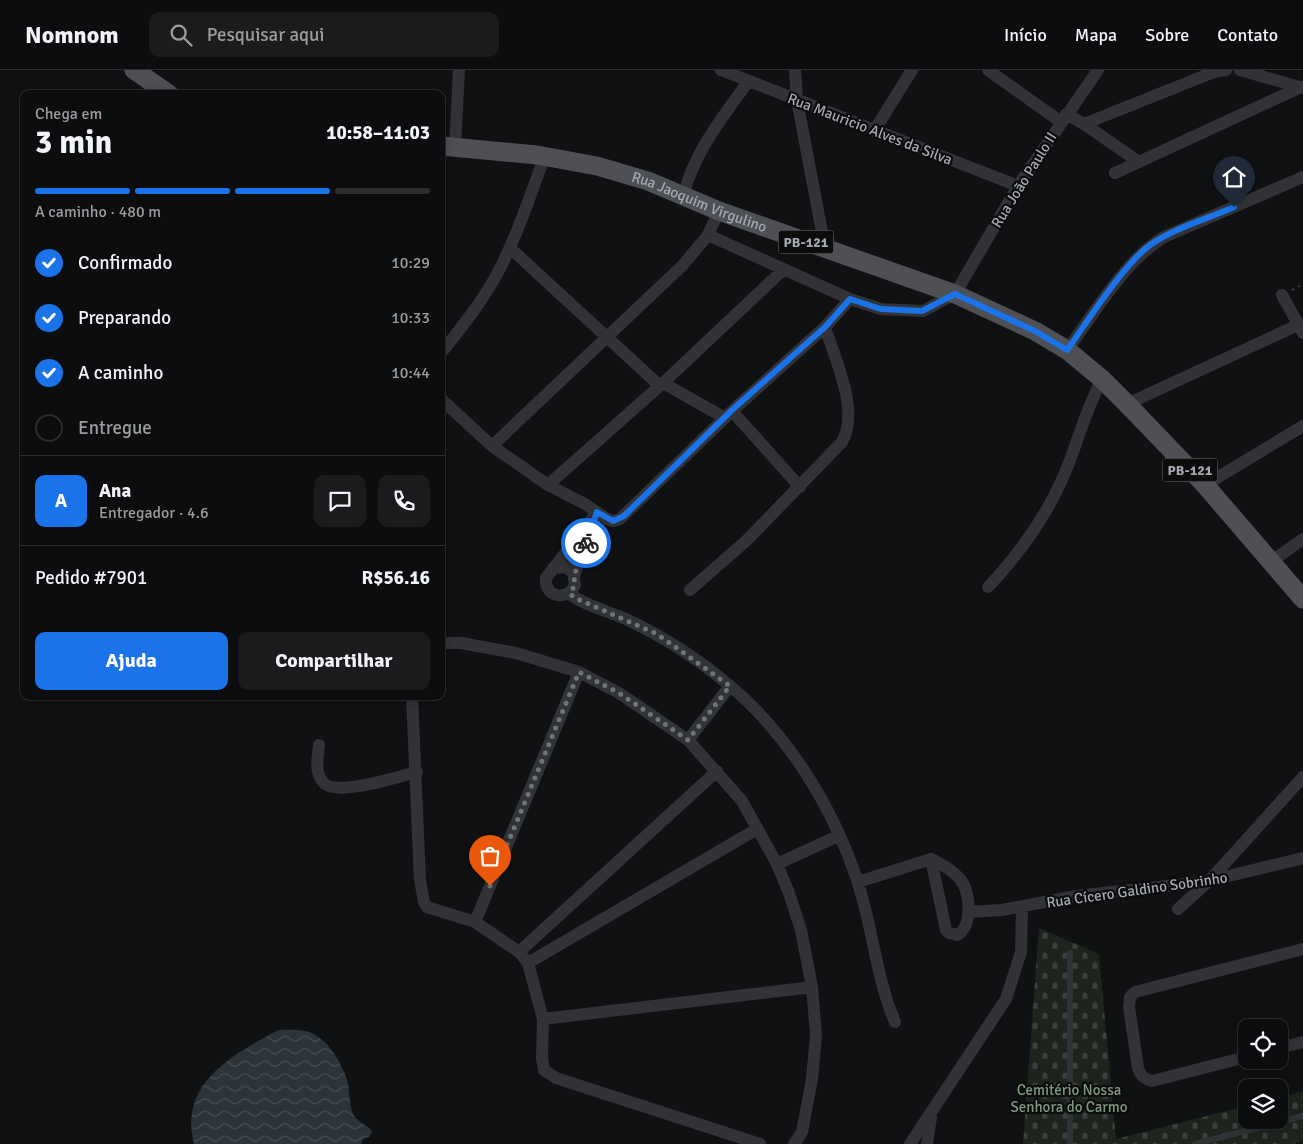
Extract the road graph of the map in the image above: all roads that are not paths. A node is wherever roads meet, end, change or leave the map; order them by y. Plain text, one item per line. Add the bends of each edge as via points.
1 (134, 70) edge
2 (459, 70) edge
3 (721, 70) edge
4 (795, 70) edge
5 (912, 70) edge
6 (988, 70) edge
7 (1098, 70) edge
8 (1226, 70) edge
9 (1240, 70) edge
10 (1003, 74) edge
11 (748, 82) junction
12 (1302, 88) edge
13 (163, 90) edge
14 (797, 100) junction
15 (1064, 118) junction
16 (1084, 124) junction
17 (874, 132) junction
18 (454, 147) edge
19 (541, 155) junction
20 (1139, 162) junction
21 (1115, 173) dead end
22 (1303, 177) edge
23 (1018, 186) junction
24 (683, 196) junction
25 (719, 211) junction
26 (708, 235) junction
27 (510, 248) junction
28 (825, 248) junction
29 (783, 270) junction
30 (955, 294) junction
31 (1282, 295) dead end
32 (850, 299) junction
33 (825, 327) junction
34 (1300, 329) edge
35 (605, 337) junction
36 (445, 348) edge
37 (1067, 350) junction
38 (1102, 379) junction
39 (661, 385) junction
40 (445, 403) edge
41 (1127, 404) junction
42 (729, 414) junction
43 (1303, 426) edge
44 (492, 446) junction
45 (548, 485) junction
46 (1205, 485) junction
47 (800, 486) junction
48 (597, 512) junction
49 (1303, 540) edge
50 (1272, 561) junction
51 (554, 568) junction
52 (574, 576) junction
53 (988, 587) dead end
54 (690, 590) dead end
55 (570, 593) junction
56 (1303, 599) edge
57 (445, 643) edge
58 (579, 672) junction
59 (730, 686) junction
60 (412, 700) edge
61 (688, 740) junction
62 (319, 745) dead end
63 (716, 770) junction
64 (417, 772) junction
65 (1303, 777) edge
66 (757, 829) junction
67 (838, 836) junction
68 (1303, 858) edge
69 (931, 859) junction
70 (777, 864) junction
71 (1209, 881) junction
72 (858, 882) junction
73 (1022, 907) junction
74 (1178, 909) dead end
75 (968, 912) junction
76 (475, 922) junction
77 (1303, 948) edge
78 (519, 952) junction
79 (1070, 953) dead end
80 (528, 963) junction
81 (812, 987) junction
82 (543, 1019) junction
83 (894, 1022) dead end
84 (1303, 1042) edge
85 (1288, 1046) edge
86 (1238, 1059) edge
87 (932, 1112) junction
88 (1303, 1116) edge
89 (760, 1144) edge
90 (794, 1144) edge
91 (910, 1144) edge
92 (927, 1144) edge
93 (1070, 1144) edge
94 (1195, 1144) edge

1 - 13 main road
2 - 18 street
3 - 11 street, Rua Mauricio Alves da Silva
4 - 14 street
5 - 17 street
6 - 10 street
7 - 15 street, Rua João Paulo II
8 - 16 street
9 - 12 street
10 - 15 street
11 - 14 street, Rua Mauricio Alves da Silva
11 - 24 street via 699,151
12 - 20 street
14 - 17 street, Rua Mauricio Alves da Silva
14 - 28 street
15 - 16 street
15 - 23 street, Rua João Paulo II
16 - 20 street
17 - 23 street, Rua Mauricio Alves da Silva
18 - 19 main road, PB-121
19 - 24 main road, Rua Jaoquim Virgulino / PB-121 via 648,181
19 - 27 street
20 - 21 street
22 - 37 street via 1150,245 1124,272
23 - 30 street, Rua João Paulo II
24 - 25 main road, Rua Jaoquim Virgulino / PB-121
25 - 26 street
25 - 28 main road, Rua Jaoquim Virgulino / PB-121
26 - 29 street
26 - 35 street via 683,265
27 - 35 street
27 - 36 street via 486,293
28 - 30 main road, Rua Jaoquim Virgulino / PB-121
29 - 32 street
29 - 39 street
30 - 32 street via 922,311 881,309
30 - 37 main road, Rua Jaoquim Virgulino / PB-121 via 1035,331
31 - 34 street
32 - 33 street
33 - 42 street
33 - 47 street via 846,398 849,424 842,442
34 - 41 street
35 - 39 street
35 - 44 street
37 - 38 main road, Rua Jaoquim Virgulino / PB-121
38 - 41 main road, Rua Jaoquim Virgulino / PB-121
38 - 53 street via 1046,510 1017,556
39 - 42 street
39 - 45 street
40 - 44 street
41 - 46 main road, Rua Jaoquim Virgulino / PB-121
42 - 47 street
42 - 48 street via 620,519 613,521
43 - 46 street
44 - 45 street
45 - 48 street
46 - 50 main road, Rua Jaoquim Virgulino / PB-121
47 - 54 street via 747,540
48 - 51 street
48 - 52 street
49 - 50 street
50 - 56 main road, Rua Jaoquim Virgulino / PB-121
51 - 52 street via 566,567
51 - 55 street via 546,578 548,589 558,596
52 - 55 street via 575,585
55 - 59 street via 657,634
57 - 58 street via 516,653
58 - 61 street via 619,693
58 - 76 street
59 - 61 street
59 - 67 street via 762,716 792,753 810,779
60 - 64 street
61 - 63 street
62 - 64 street via 318,772 322,782 330,788 345,789
63 - 66 street via 742,801
63 - 78 street
64 - 76 street via 420,880 424,902 434,911
65 - 71 street
66 - 70 street
66 - 80 street
67 - 70 street
67 - 72 street
68 - 71 street, Rua Cícero Galdino Sobrinho
69 - 72 street
69 - 75 street via 952,870 962,880
69 - 75 street via 946,930 959,935 965,927
70 - 81 street via 801,930
71 - 73 street, Rua Cícero Galdino Sobrinho via 1076,896
71 - 74 street
72 - 83 street via 885,999
73 - 75 street, Rua Cícero Galdino Sobrinho
73 - 87 street via 1021,952 1006,999
76 - 78 street
77 - 86 street via 1135,992 1130,997 1138,1068 1143,1077 1152,1081
78 - 80 street
79 - 93 lane
80 - 82 street
81 - 82 street
81 - 90 street via 816,1035 812,1079 805,1123
82 - 89 street via 542,1065 548,1074
84 - 85 street
87 - 91 street
87 - 92 street
88 - 94 lane

